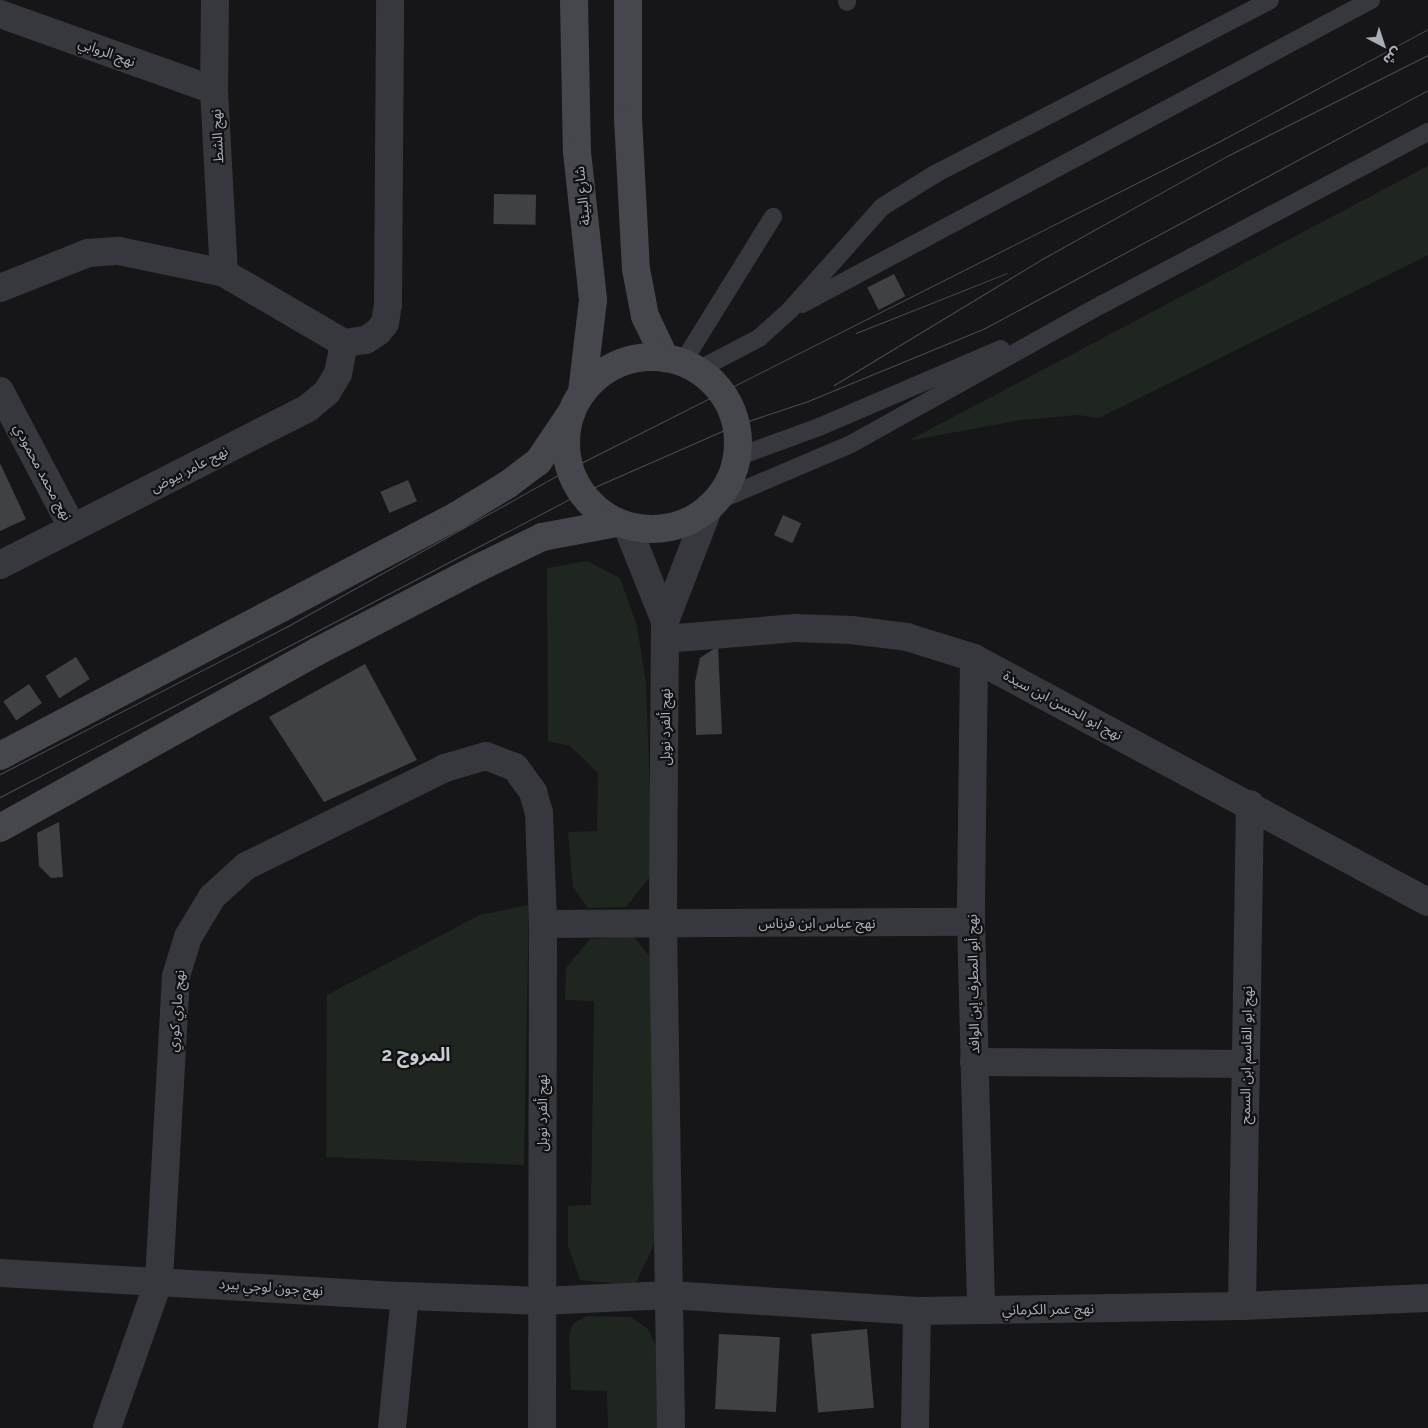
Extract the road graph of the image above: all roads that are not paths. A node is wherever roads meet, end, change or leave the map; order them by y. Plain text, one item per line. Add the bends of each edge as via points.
1 (215, 0) edge
2 (390, 0) edge
3 (574, 0) edge
4 (628, 0) edge
5 (1270, 0) edge
6 (1371, 0) edge
7 (30, 12) edge
8 (0, 14) edge
9 (214, 90) junction
10 (1428, 132) edge
11 (773, 217) dead end
12 (224, 273) junction
13 (0, 288) edge
14 (1103, 304) junction
15 (790, 310) junction
16 (344, 343) junction
17 (682, 363) junction
18 (0, 391) edge
19 (577, 402) junction
20 (738, 457) junction
21 (712, 505) junction
22 (622, 524) junction
23 (72, 527) junction
24 (0, 564) edge
25 (665, 630) junction
26 (974, 658) junction
27 (0, 756) edge
28 (1250, 804) junction
29 (539, 813) joint
30 (0, 828) edge
31 (1428, 902) edge
32 (971, 922) junction
33 (663, 923) junction
34 (543, 924) junction
35 (974, 1062) junction
36 (1246, 1064) junction
37 (0, 1273) edge
38 (159, 1280) junction
39 (406, 1296) junction
40 (669, 1296) junction
41 (1428, 1298) edge
42 (541, 1301) junction
43 (1242, 1306) junction
44 (981, 1310) junction
45 (917, 1311) junction
46 (107, 1428) edge
47 (392, 1428) edge
48 (542, 1428) edge
49 (671, 1428) edge
50 (914, 1428) edge

1 - 9 street, نهج الشط
2 - 16 street via 388,305 385,323 378,332 366,340
3 - 19 street, شارع البيئة via 577,152 593,300
4 - 17 street via 628,118 636,269 646,316
5 - 15 lane via 935,174 882,207
6 - 15 lane
7 - 8 street, نهج الروابي
7 - 9 street, نهج الروابي
9 - 12 street, نهج الشط
10 - 14 lane
11 - 17 lane
12 - 13 street via 150,255 119,251 88,253
12 - 16 street
14 - 20 lane via 819,427
14 - 21 lane via 852,444
15 - 17 lane via 759,338
16 - 23 street, نهج عامر بيوض via 338,374 327,392 308,408
17 - 19 street via 642,357 619,364 599,375
17 - 20 street via 723,393 736,425
18 - 23 street, نهج محمد محمودي
19 - 22 street via 566,441 569,469 581,493 597,510
19 - 27 street via 538,462 498,490
20 - 21 street via 729,481
21 - 22 street via 684,523 655,530
21 - 25 street, نهج ألفرد نوبل
22 - 25 street, نهج ألفرد نوبل
22 - 30 street via 542,537 478,568 318,651
23 - 24 street, نهج عامر بيوض
25 - 26 street, نهج ابو الحسن ابن سيدة via 851,630 907,637
25 - 33 street, نهج ألفرد نوبل
26 - 28 street, نهج ابو الحسن ابن سيدة
26 - 32 street, نهج أبو المطرف إبن الوافد
28 - 31 street, نهج ابو الحسن ابن سيدة
28 - 36 street, نهج ابو القاسم ابن السمح
29 - 34 street, نهج ألفرد نوبل
29 - 38 street, نهج ماري كوري via 533,792 514,767 486,756 445,768 246,866 212,896 188,937 176,976
32 - 33 street, نهج عباس ابن فرناس
32 - 35 street, نهج أبو المطرف إبن الوافد
33 - 34 street
33 - 40 street, نهج ألفرد نوبل
34 - 42 street, نهج ألفرد نوبل
35 - 36 street
35 - 44 street, نهج أبو المطرف إبن الوافد
36 - 43 street, نهج ابو القاسم ابن السمح
37 - 38 street, نهج جون لوجي بيرد
38 - 39 street, نهج جون لوجي بيرد
38 - 46 street, نهج ماري كوري
39 - 42 street, نهج جون لوجي بيرد
39 - 47 street
40 - 42 street
40 - 45 street, نهج عمر الكرماني
40 - 49 street, نهج ألفرد نوبل
41 - 43 street, نهج عمر الكرماني
42 - 48 street, نهج ألفرد نوبل
43 - 44 street, نهج عمر الكرماني
44 - 45 street, نهج عمر الكرماني
45 - 50 street

